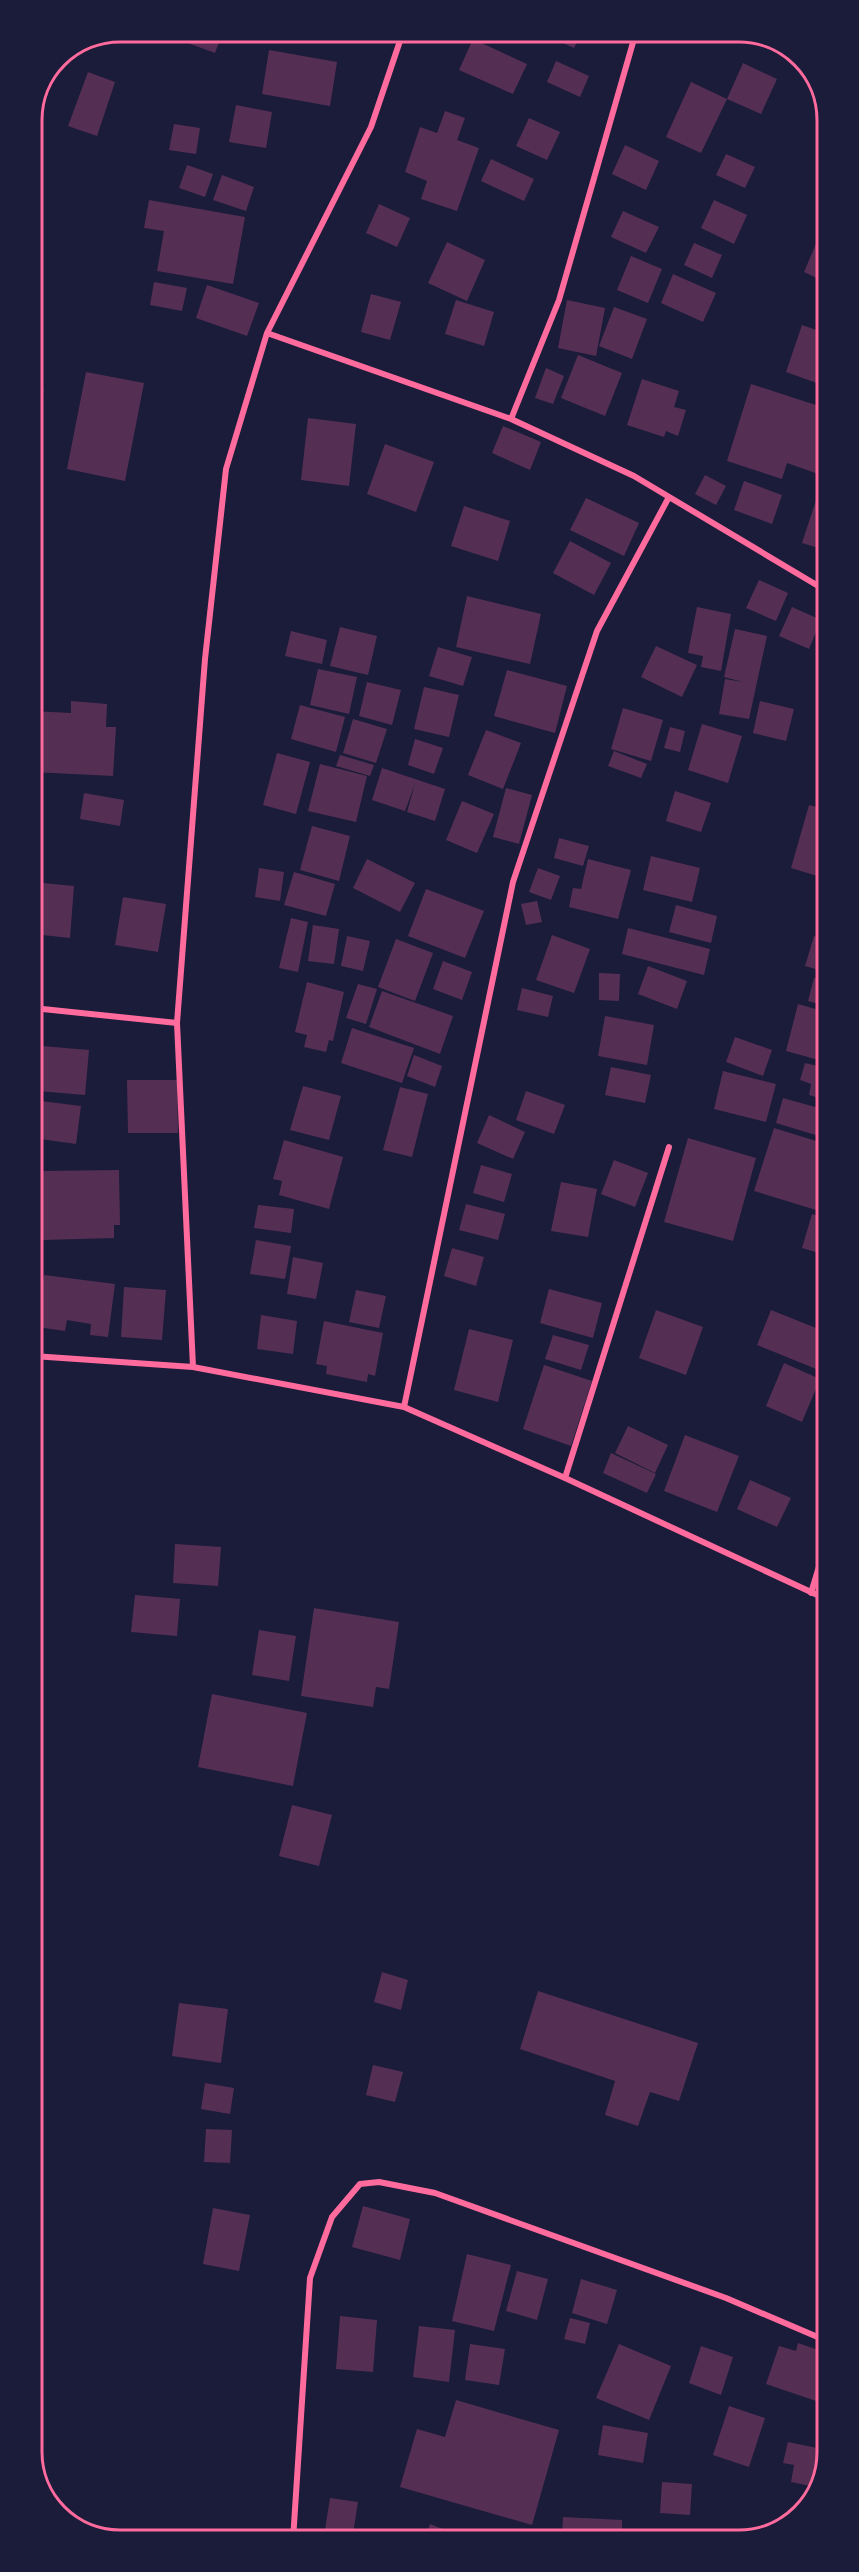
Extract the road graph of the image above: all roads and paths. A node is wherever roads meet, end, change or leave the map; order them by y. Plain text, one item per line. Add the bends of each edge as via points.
1 (400, 42) edge
2 (633, 42) edge
3 (267, 333) junction
4 (511, 419) junction
5 (669, 497) junction
6 (817, 586) edge
7 (42, 1009) edge
8 (177, 1023) junction
9 (669, 1147) dead end
10 (42, 1357) edge
11 (192, 1367) junction
12 (404, 1407) junction
13 (565, 1478) junction
14 (817, 1573) edge
15 (811, 1593) junction
16 (817, 1595) edge
17 (817, 2337) edge
18 (293, 2530) edge

1 - 3 street via 371,127
2 - 4 street via 559,300
3 - 4 street
3 - 8 street via 226,469 205,658
4 - 5 street via 634,476
5 - 6 street
5 - 12 street via 597,631 513,882
7 - 8 street
8 - 11 street
9 - 13 street
10 - 11 street
11 - 12 street
12 - 13 street
13 - 15 street
14 - 15 street
15 - 16 street
17 - 18 street via 726,2298 435,2193 379,2182 360,2184 332,2217 310,2278

